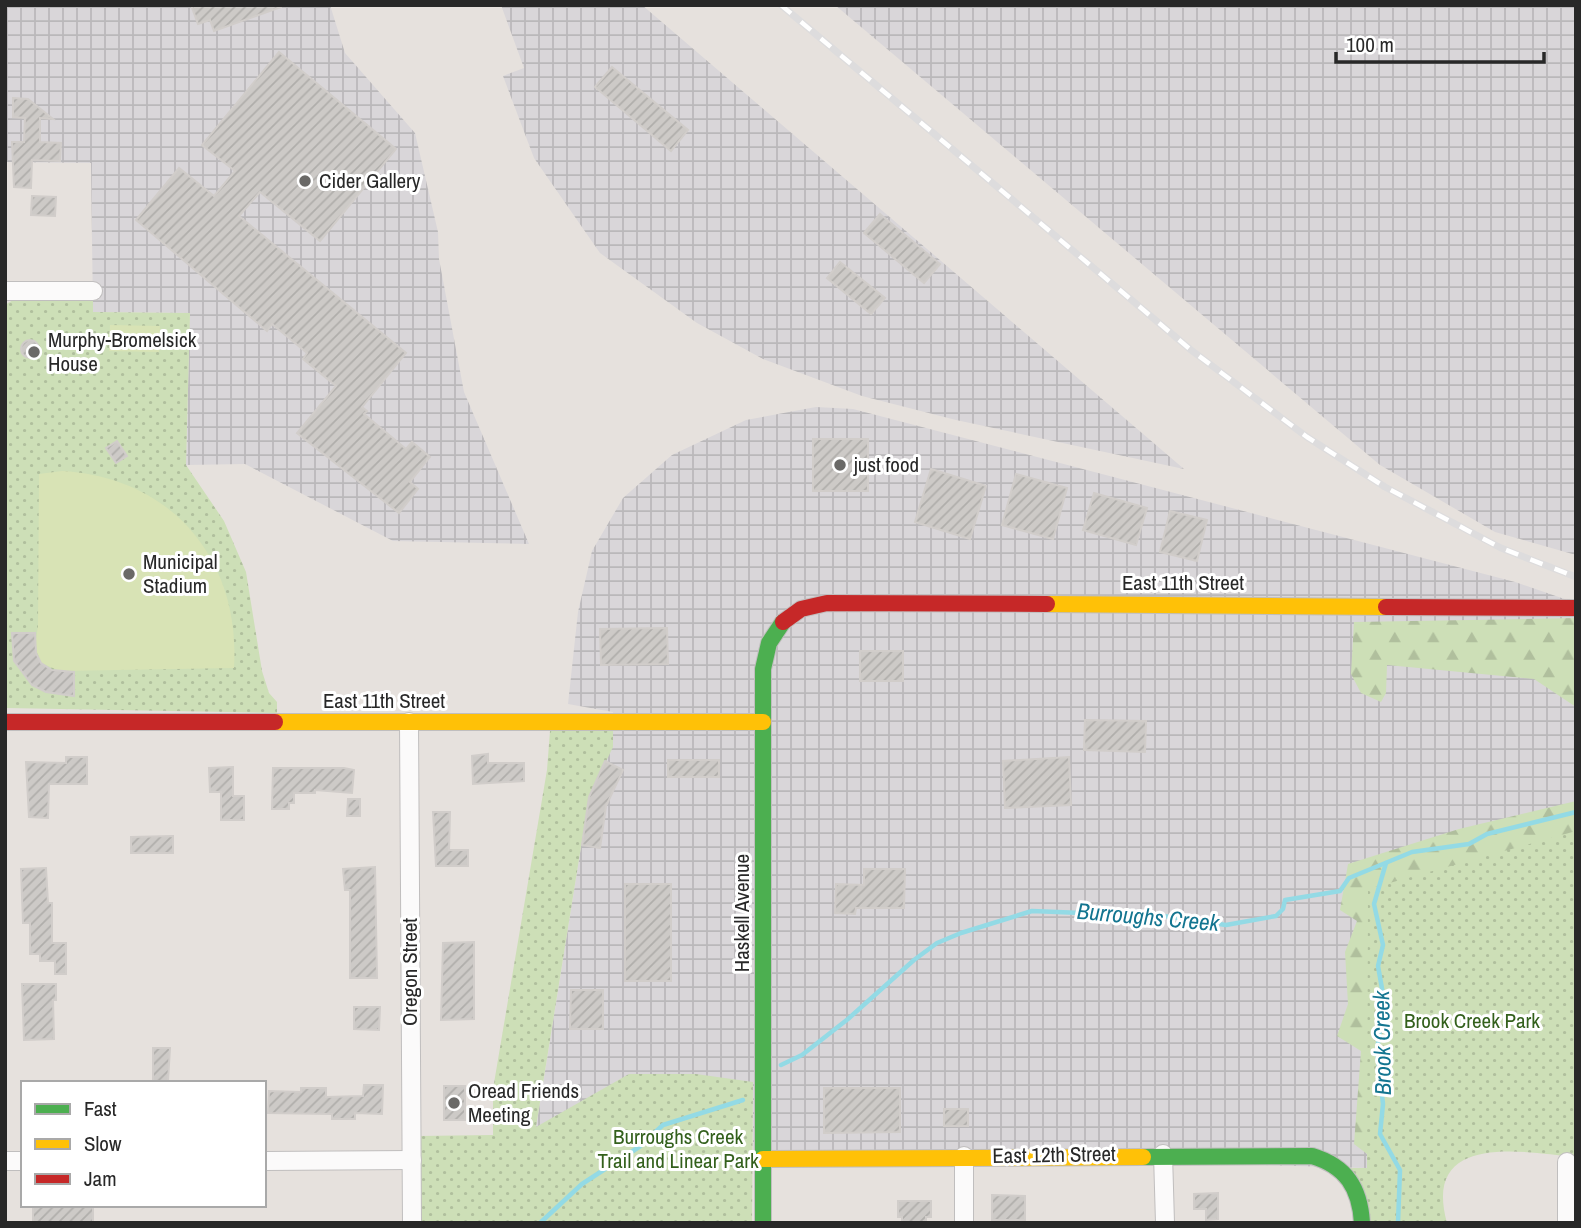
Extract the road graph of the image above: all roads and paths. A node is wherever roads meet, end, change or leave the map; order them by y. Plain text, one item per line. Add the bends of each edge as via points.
1 (5, 291) edge
2 (93, 291) dead end
3 (1576, 608) edge
4 (792, 613) joint
5 (5, 722) edge
6 (409, 722) junction
7 (763, 722) junction
8 (1163, 1154) junction
9 (964, 1156) junction
10 (763, 1158) junction
11 (412, 1160) junction
12 (266, 1161) edge
13 (1567, 1163) dead end
14 (412, 1223) edge
15 (763, 1223) edge
16 (964, 1223) edge
17 (1165, 1223) edge
18 (1362, 1223) edge
19 (1567, 1223) edge

1 - 2 street
3 - 4 street, East 11th Street via 828,603
4 - 7 street, Haskell Avenue via 782,620 766,646
5 - 6 street, East 11th Street
6 - 7 street, East 11th Street
6 - 11 street, Oregon Street
7 - 10 street, Haskell Avenue
8 - 9 street, East 12th Street
8 - 17 street
8 - 18 street, East 12th Street via 1322,1158 1341,1168 1359,1193
9 - 10 street, East 12th Street
9 - 16 street
10 - 15 street, Haskell Avenue
11 - 12 street
11 - 14 street, Oregon Street
13 - 19 street

